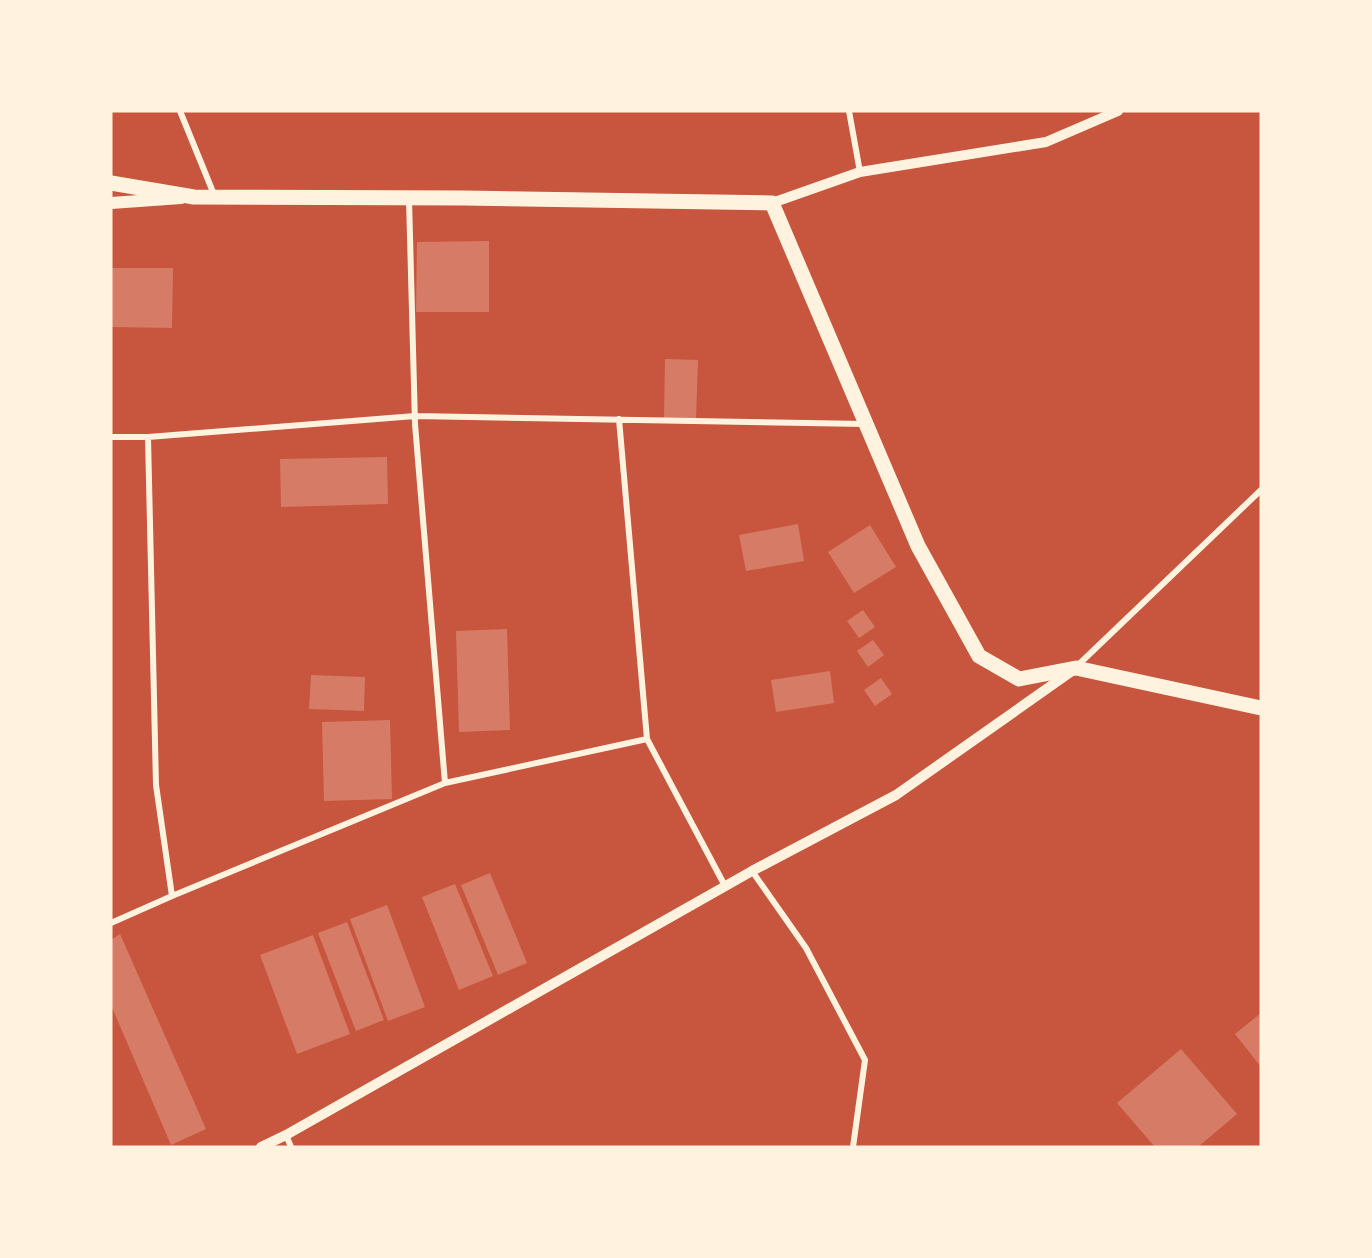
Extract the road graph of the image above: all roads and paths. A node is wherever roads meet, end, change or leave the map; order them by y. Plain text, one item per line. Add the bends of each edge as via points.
1 (180, 111) edge
2 (849, 111) edge
3 (1117, 111) edge
4 (860, 172) junction
5 (111, 183) edge
6 (194, 197) junction
7 (215, 198) junction
8 (409, 198) junction
9 (111, 203) edge
10 (772, 203) junction
11 (415, 416) junction
12 (619, 419) junction
13 (866, 424) junction
14 (111, 437) edge
15 (148, 437) junction
16 (1261, 490) edge
17 (1076, 668) junction
18 (1261, 708) edge
19 (647, 739) junction
20 (445, 783) junction
21 (752, 870) junction
22 (725, 886) junction
23 (172, 896) junction
24 (111, 923) edge
25 (286, 1135) junction
26 (261, 1147) edge
27 (291, 1147) edge
28 (853, 1147) edge

1 - 7 street
2 - 4 street
3 - 4 street via 1046,142
4 - 10 street
5 - 6 main road
6 - 7 main road
6 - 9 main road
7 - 8 main road
8 - 10 main road
8 - 11 street
10 - 13 main road
11 - 12 street
11 - 15 street
11 - 20 street
12 - 13 street
12 - 19 street
13 - 17 main road via 918,546 979,656 1019,679
14 - 15 street
15 - 23 street via 156,785
16 - 17 street
17 - 18 main road
17 - 21 street via 896,795
19 - 20 street
19 - 22 street
20 - 23 street
21 - 22 street
21 - 28 street via 806,948 865,1060
22 - 25 street
23 - 24 street
25 - 26 street
25 - 27 street

